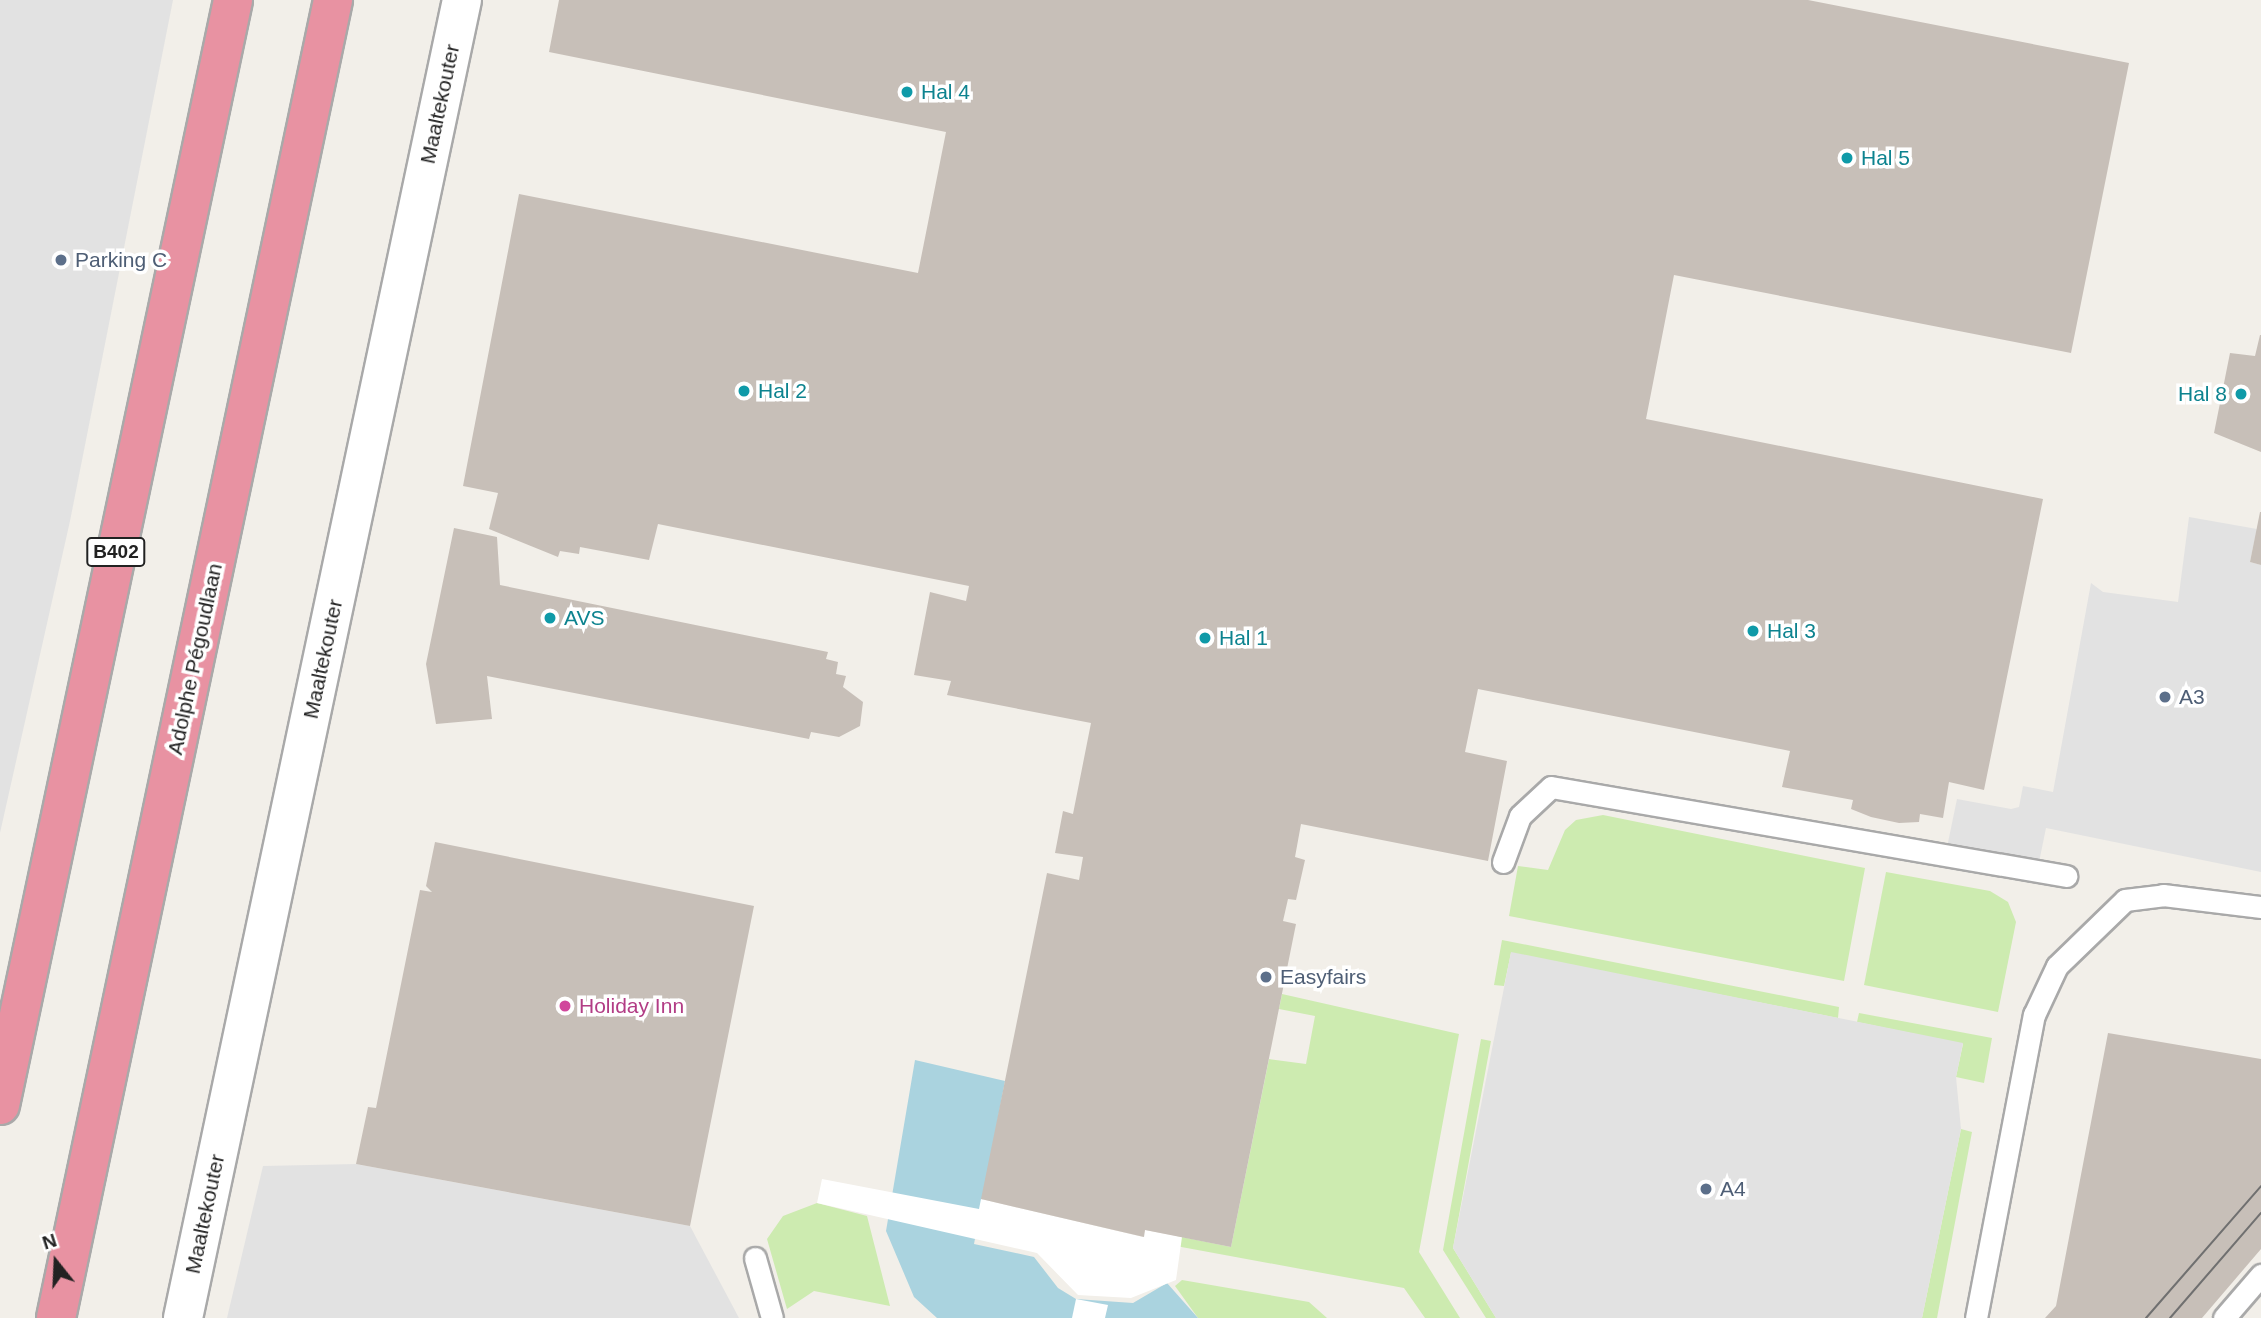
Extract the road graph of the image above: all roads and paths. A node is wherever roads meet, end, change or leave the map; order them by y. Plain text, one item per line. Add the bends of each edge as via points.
1 (233, 0) edge
2 (333, 0) edge
3 (462, 0) edge
4 (1503, 862) dead end
5 (2067, 876) dead end
6 (2261, 906) edge
7 (0, 1105) edge
8 (755, 1258) dead end
9 (2261, 1275) edge
10 (56, 1318) edge
11 (183, 1318) edge
12 (772, 1318) edge
13 (1976, 1318) edge
14 (2224, 1318) edge

1 - 7 highway, B402
2 - 10 highway, Adolphe Pégoudlaan
3 - 11 street, Maaltekouter
4 - 5 lane via 1520,816 1551,787
6 - 13 lane via 2173,895 2125,901 2057,966 2034,1015
8 - 12 lane
9 - 14 lane

